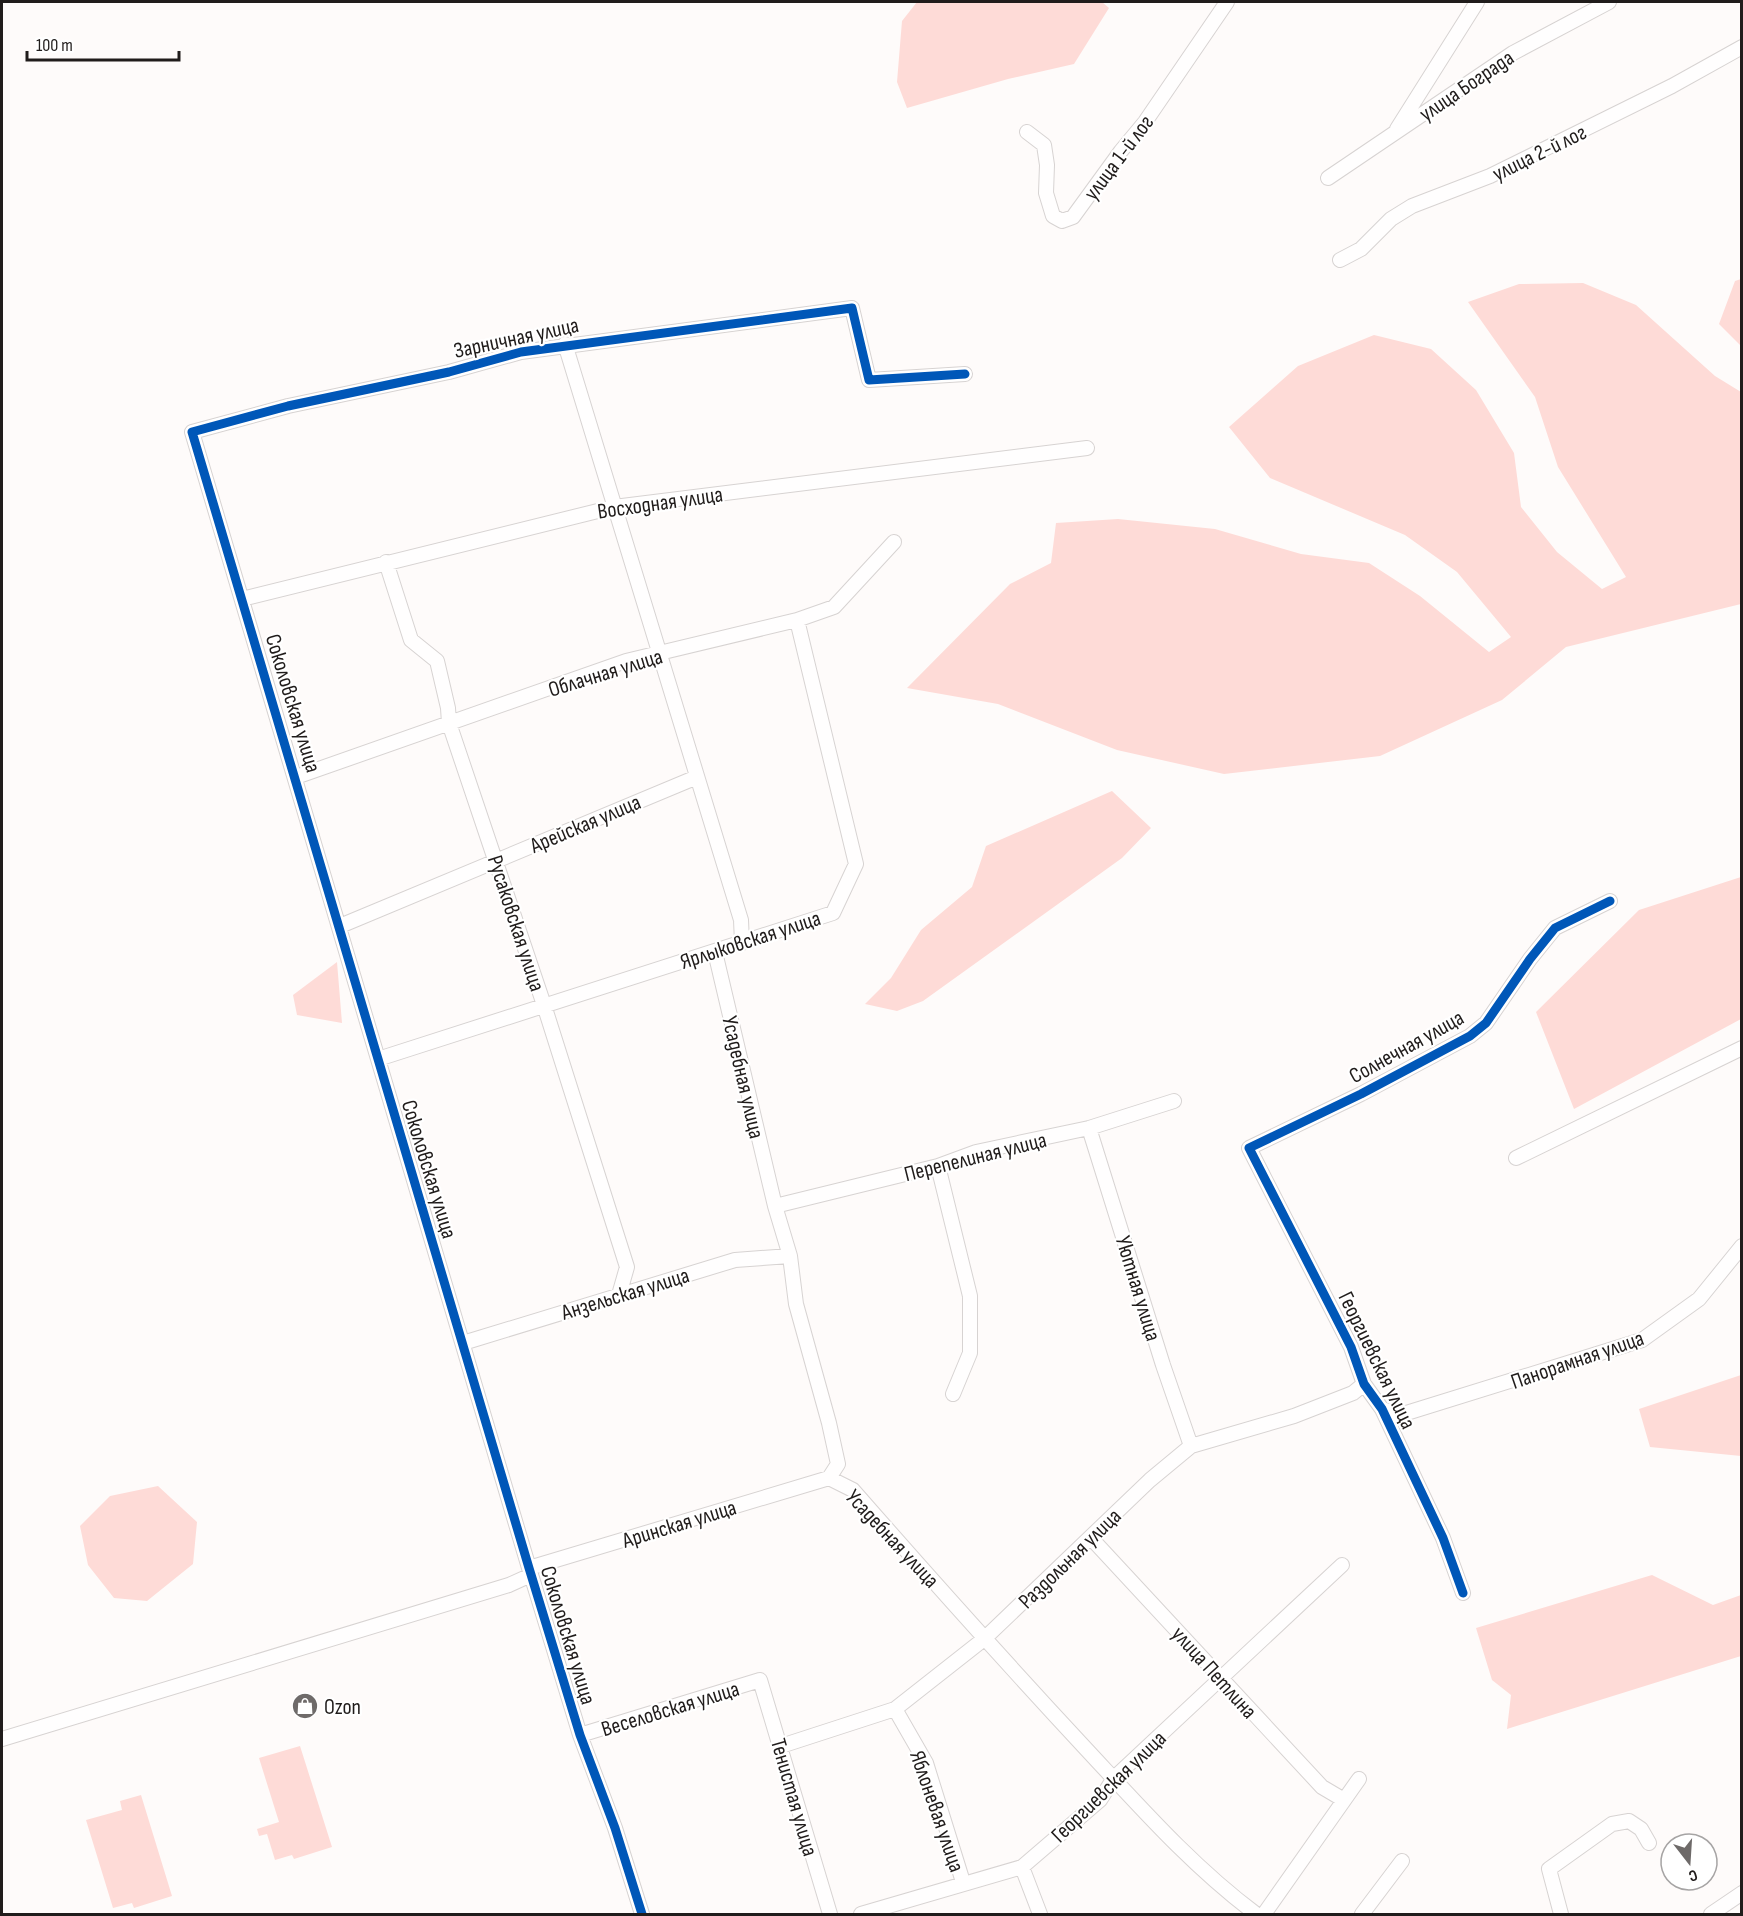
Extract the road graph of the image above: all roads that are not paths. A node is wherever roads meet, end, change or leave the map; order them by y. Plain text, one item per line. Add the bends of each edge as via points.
1 (1227, 2) edge
2 (1477, 2) edge
3 (1609, 2) edge
4 (1742, 47) edge
5 (1027, 132) dead end
6 (1393, 136) junction
7 (1328, 178) dead end
8 (1340, 260) dead end
9 (565, 344) junction
10 (965, 374) dead end
11 (192, 432) joint
12 (1087, 448) dead end
13 (614, 507) junction
14 (894, 542) dead end
15 (386, 562) junction
16 (242, 599) junction
17 (797, 620) junction
18 (658, 655) junction
19 (449, 723) junction
20 (296, 777) junction
21 (697, 777) junction
22 (496, 860) junction
23 (1610, 901) dead end
24 (340, 926) junction
25 (742, 943) junction
26 (715, 952) junction
27 (544, 1005) junction
28 (1742, 1048) edge
29 (378, 1059) junction
30 (1174, 1101) dead end
31 (1089, 1128) junction
32 (1249, 1148) joint
33 (1516, 1158) dead end
34 (938, 1166) junction
35 (775, 1206) junction
36 (1742, 1246) edge
37 (790, 1256) junction
38 (618, 1295) junction
39 (463, 1343) junction
40 (1364, 1384) junction
41 (953, 1394) dead end
42 (1382, 1409) junction
43 (1191, 1446) junction
44 (829, 1478) junction
45 (1091, 1538) junction
46 (1342, 1565) dead end
47 (530, 1572) junction
48 (1463, 1593) dead end
49 (984, 1639) junction
50 (1221, 1679) junction
51 (760, 1680) joint
52 (895, 1709) junction
53 (580, 1735) junction
54 (2, 1738) edge
55 (781, 1746) junction
56 (1114, 1778) junction
57 (1359, 1779) dead end
58 (1344, 1800) junction
59 (1649, 1843) dead end
60 (1402, 1861) dead end
61 (1022, 1867) junction
62 (963, 1882) junction
63 (1742, 1893) edge
64 (642, 1914) edge
65 (830, 1914) edge
66 (866, 1914) edge
67 (1040, 1914) edge
68 (1256, 1914) edge
69 (1264, 1914) edge
70 (1362, 1914) edge
71 (1560, 1914) edge
72 (1711, 1914) edge

1 - 5 street, улица 1-й лог via 1145,122 1072,217 1062,221 1053,216 1046,193 1044,145
2 - 6 street
3 - 6 street, улица Бограда via 1513,53 1435,103
4 - 8 street, улица 2-й лог via 1490,176 1412,206 1390,219 1360,249
6 - 7 street, улица Бограда
9 - 10 street, Зарничная улица via 852,308 869,380
9 - 11 street, Зарничная улица via 288,406
9 - 13 street
11 - 16 street, Соколовская улица
12 - 13 street, Восходная улица
13 - 15 street, Восходная улица
13 - 18 street
14 - 17 street, Облачная улица via 834,607
15 - 16 street, Восходная улица
15 - 19 street, Русаковская улица via 411,640 436,661
16 - 20 street, Соколовская улица
17 - 18 street, Облачная улица
17 - 25 street, Ярлыковская улица via 856,864 833,913
18 - 19 street, Облачная улица via 626,661
18 - 21 street
19 - 20 street, Облачная улица
19 - 22 street, Русаковская улица
20 - 24 street, Соколовская улица
21 - 22 street, Арейская улица
21 - 25 street via 741,920
22 - 24 street, Арейская улица
22 - 27 street, Русаковская улица
23 - 32 street, Солнечная улица via 1555,928 1486,1023 1470,1036
24 - 29 street, Соколовская улица
25 - 26 street, Ярлыковская улица
26 - 27 street, Ярлыковская улица
26 - 35 street, Усадебная улица
27 - 29 street, Ярлыковская улица
27 - 38 street, Русаковская улица via 627,1267
28 - 33 street
29 - 39 street, Соколовская улица
30 - 31 street, Перепелиная улица
31 - 34 street, Перепелиная улица via 976,1152
31 - 43 street, Уютная улица
32 - 40 street, Георгиевская улица via 1351,1347
34 - 35 street, Перепелиная улица
34 - 41 street via 970,1296 969,1353
35 - 37 street, Усадебная улица
36 - 42 street, Панорамная улица via 1699,1299 1642,1340 1400,1415
37 - 38 street, Анзельская улица via 735,1260
37 - 44 street, Усадебная улица via 796,1304 838,1464
38 - 39 street, Анзельская улица
39 - 47 street, Соколовская улица
40 - 42 street, Георгиевская улица
40 - 43 street, Раздольная улица via 1353,1393 1294,1416
42 - 48 street, Георгиевская улица via 1443,1538
43 - 45 street, Раздольная улица
44 - 47 street, Аринская улица
44 - 49 street, Усадебная улица via 853,1490
45 - 49 street, Раздольная улица
45 - 50 street, улица Петлина
46 - 50 street, Георгиевская улица
47 - 53 street, Соколовская улица
47 - 54 street, Аринская улица via 509,1585
49 - 52 street, Раздольная улица
49 - 56 street, Усадебная улица
50 - 56 street, Георгиевская улица
50 - 58 street, улица Петлина via 1322,1787
51 - 53 street, Веселовская улица
51 - 55 street, Тенистая улица
52 - 55 street, Раздольная улица
52 - 62 street, Яблоневая улица via 926,1763
53 - 64 street, Соколовская улица
55 - 65 street, Тенистая улица
56 - 61 street, Георгиевская улица via 1100,1800
56 - 68 street, Усадебная улица via 1215,1884
57 - 58 street
58 - 69 street
59 - 71 street via 1641,1829 1629,1821 1612,1824 1549,1869
60 - 70 street
61 - 62 street, Георгиевская улица
61 - 67 street
62 - 66 street, Георгиевская улица
63 - 72 street

